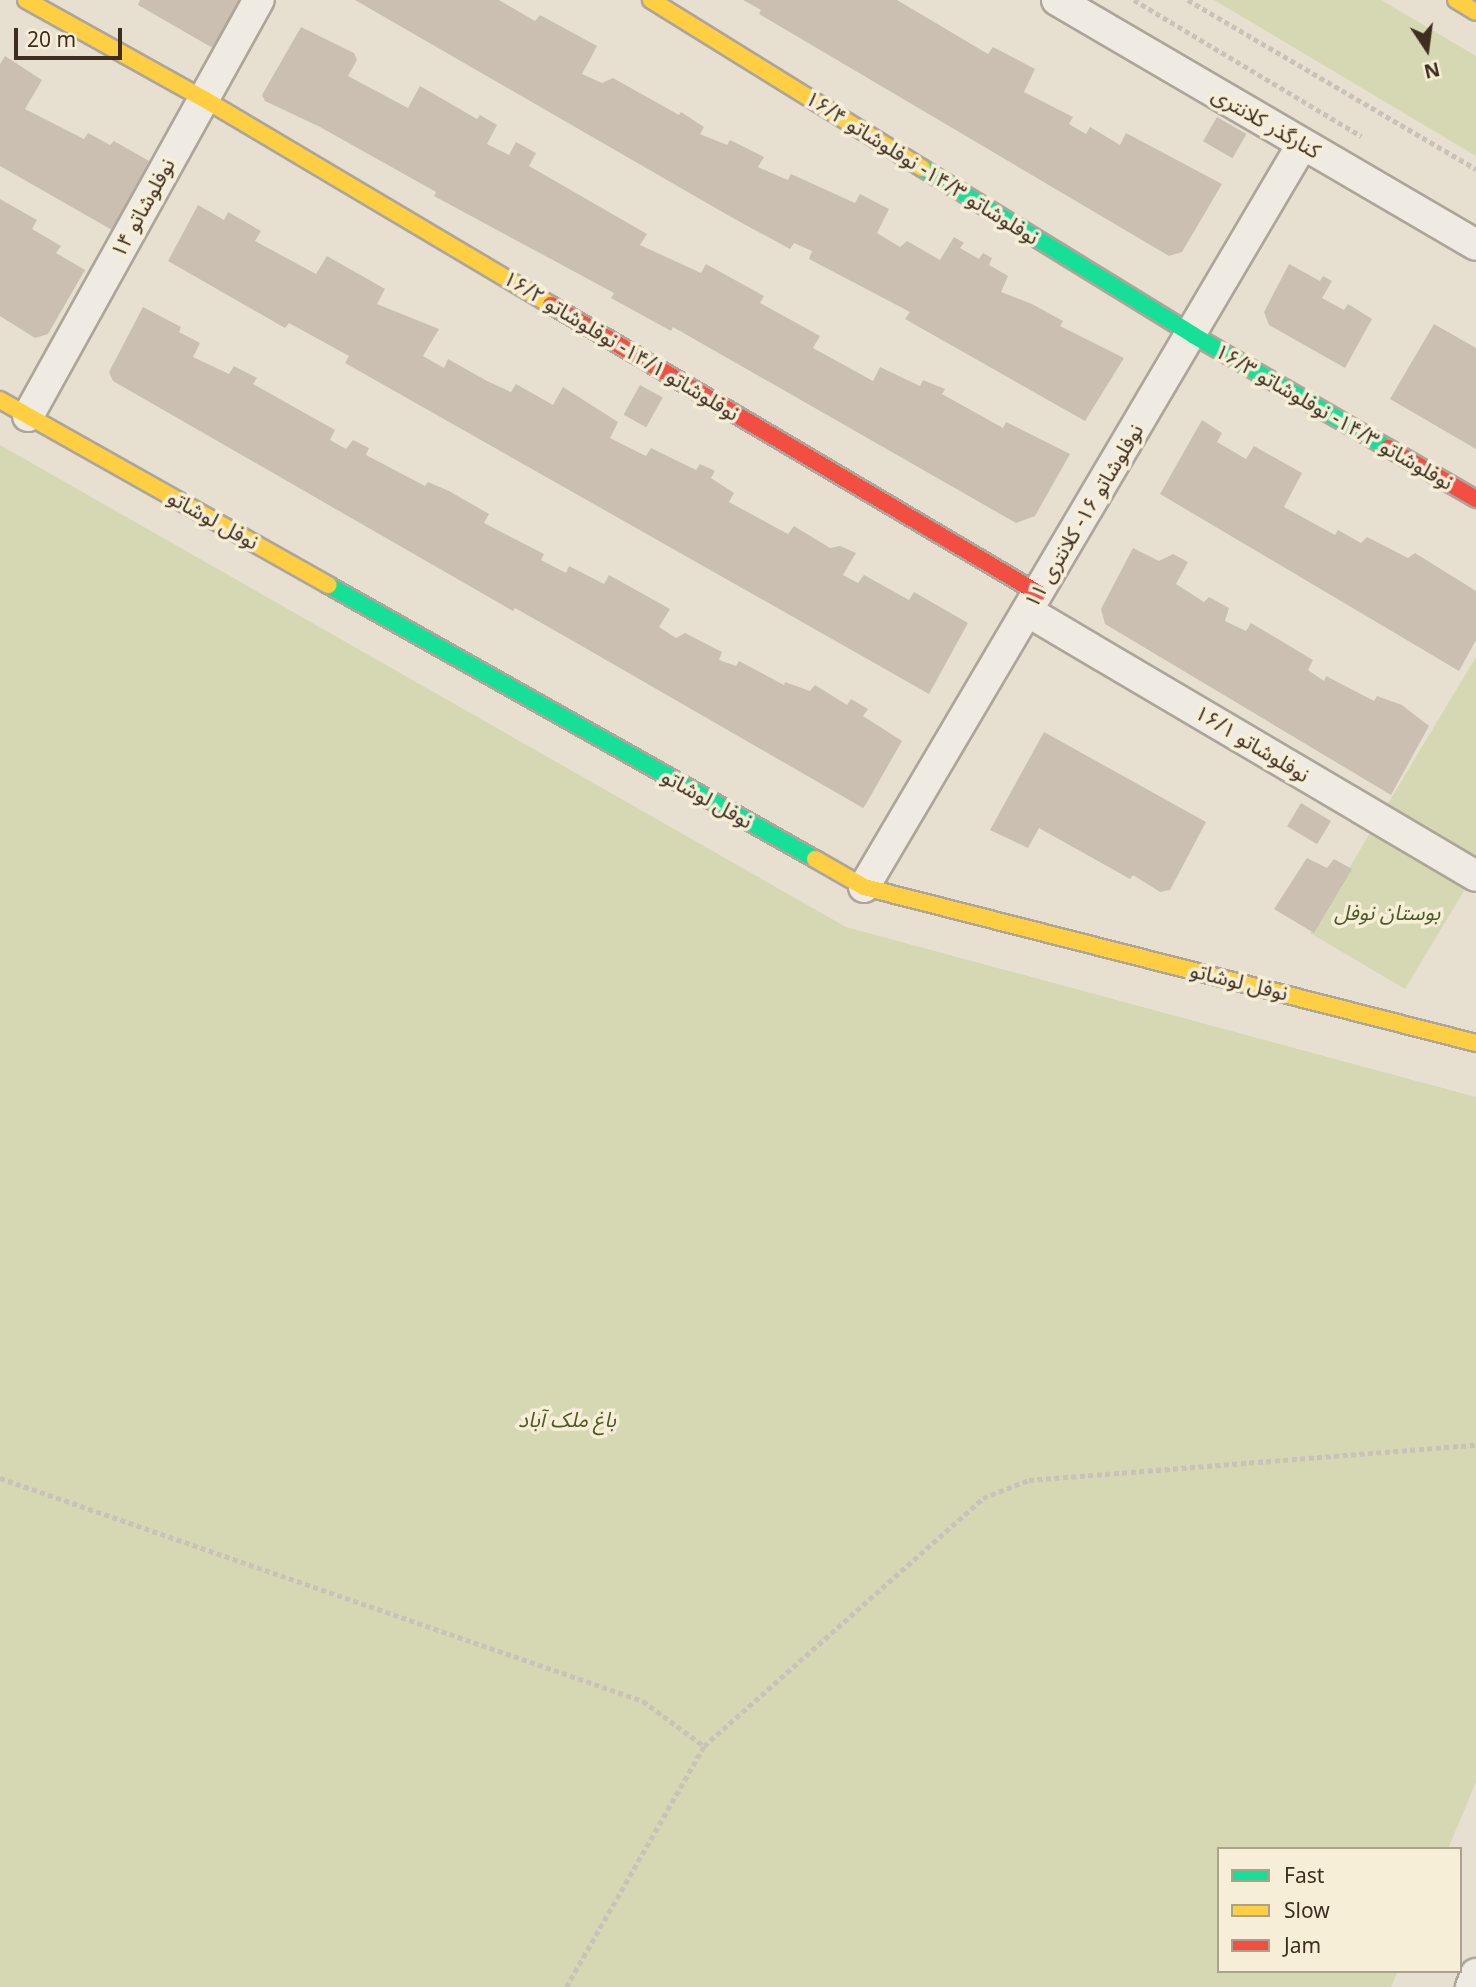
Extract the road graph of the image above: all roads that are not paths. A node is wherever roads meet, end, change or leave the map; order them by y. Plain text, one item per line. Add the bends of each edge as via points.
1 (26, 0) edge
2 (259, 0) edge
3 (651, 0) edge
4 (1057, 0) edge
5 (1456, 0) edge
6 (1476, 12) edge
7 (204, 99) junction
8 (1302, 145) junction
9 (1476, 244) edge
10 (1193, 335) junction
11 (0, 400) edge
12 (28, 416) junction
13 (1476, 499) edge
14 (1032, 602) junction
15 (1476, 876) edge
16 (864, 887) junction
17 (1476, 1043) edge
18 (1476, 1974) edge
19 (1471, 1987) edge

1 - 7 main road, نوفلوشاتو ۱۴/۱- نوفلوشاتو ۱۶/۲
2 - 7 street, نوفلوشاتو ۱۴
3 - 10 main road, نوفلوشاتو ۱۴/۳- نوفلوشاتو ۱۶/۴
4 - 8 street, کنارگذر کلانتری
5 - 6 main road
7 - 12 street, نوفلوشاتو ۱۴
7 - 14 main road, نوفلوشاتو ۱۴/۱- نوفلوشاتو ۱۶/۲
8 - 9 street, کنارگذر کلانتری
8 - 10 street, نوفلوشاتو ۱۶- کلانتری ۱۱
10 - 13 main road, نوفلوشاتو ۱۴/۳- نوفلوشاتو ۱۶/۳
10 - 14 street, نوفلوشاتو ۱۶- کلانتری ۱۱
11 - 12 main road, نوفل لوشاتو
12 - 16 main road, نوفل لوشاتو
14 - 15 street, نوفلوشاتو ۱۶/۱
14 - 16 street, نوفلوشاتو ۱۶- کلانتری ۱۱
16 - 17 main road, نوفل لوشاتو
18 - 19 street

